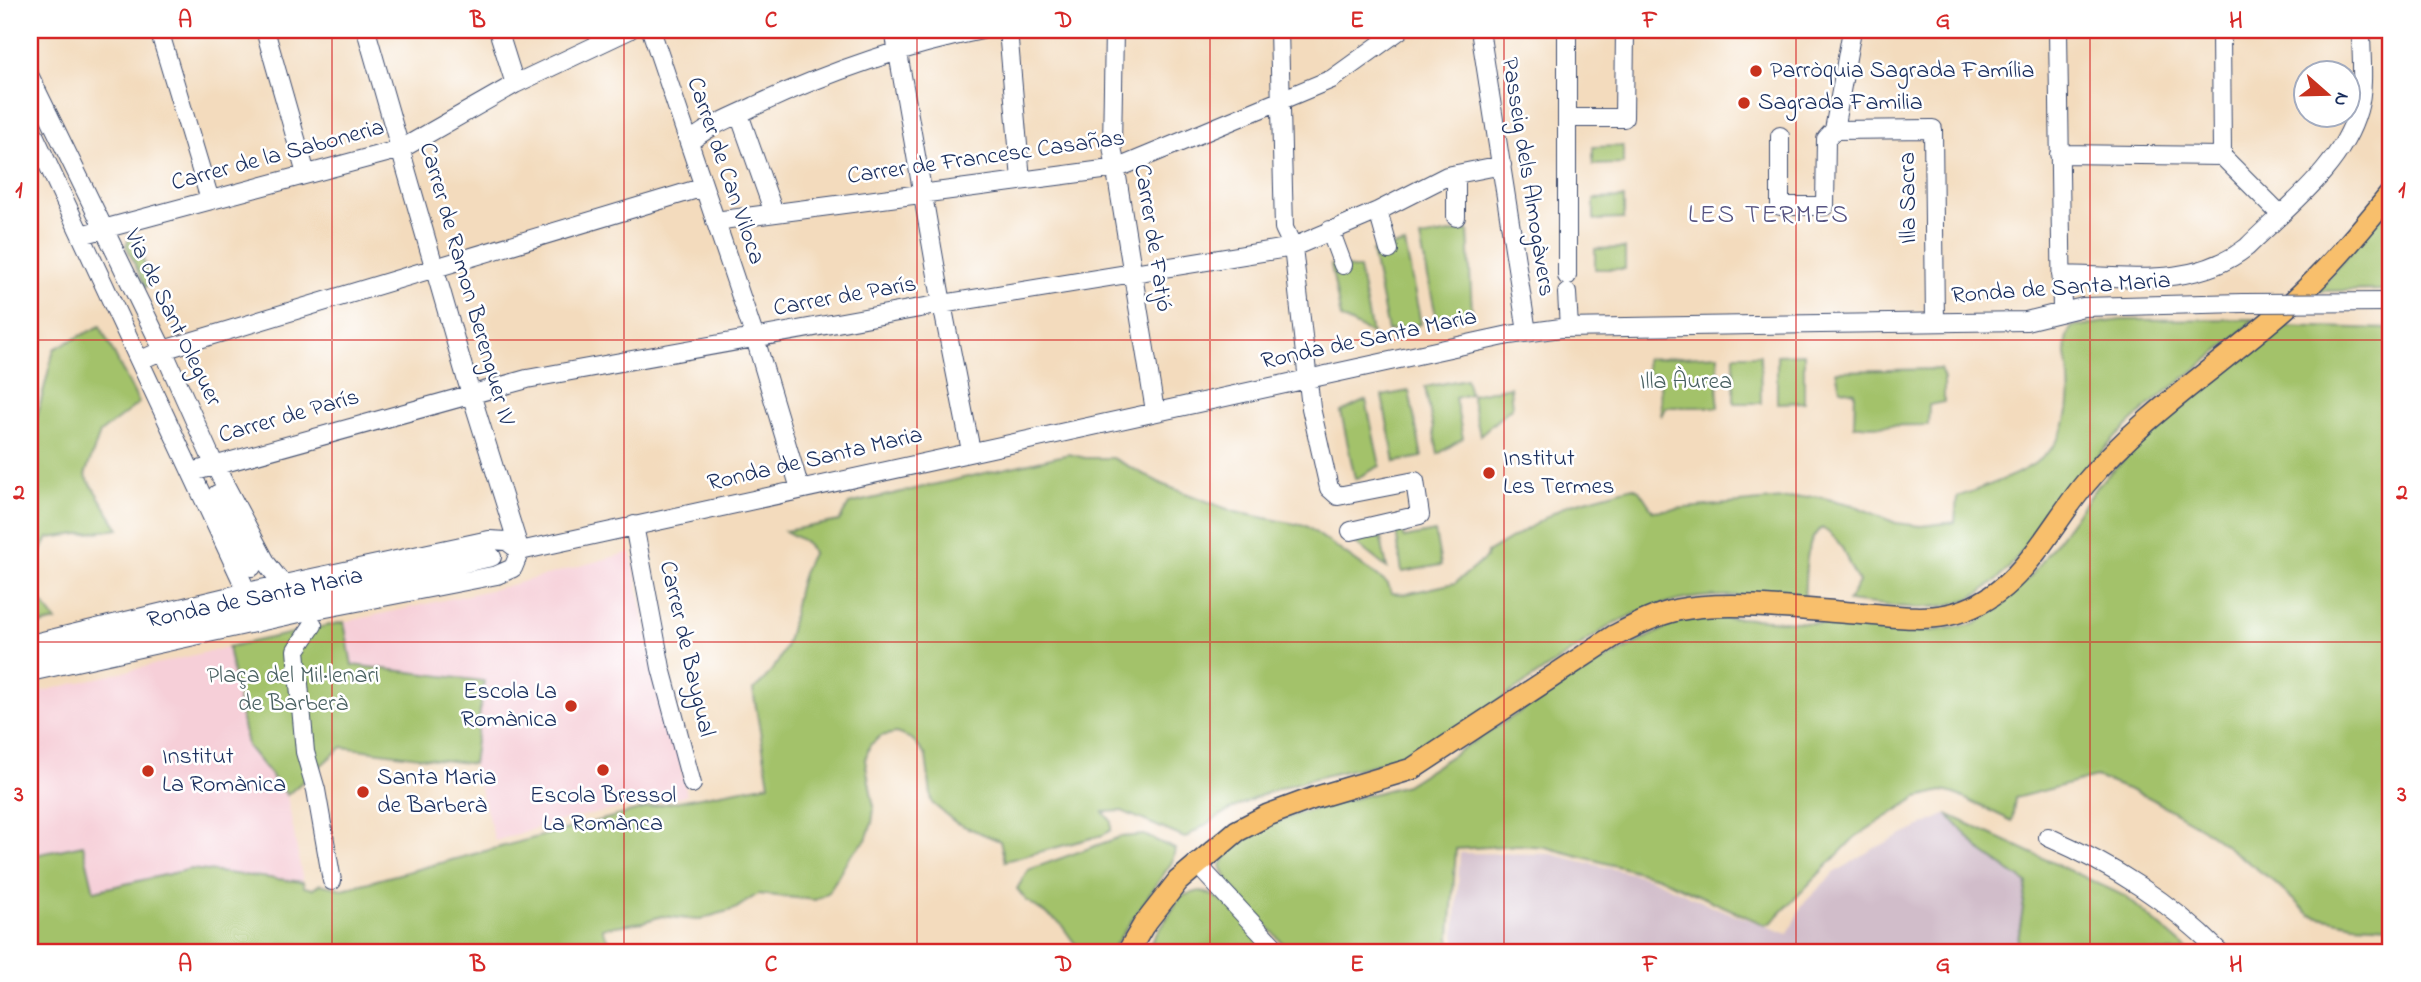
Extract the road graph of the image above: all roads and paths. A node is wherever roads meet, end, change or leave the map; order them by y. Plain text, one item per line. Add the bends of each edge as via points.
1 (159, 30) edge
2 (265, 30) edge
3 (366, 30) edge
4 (498, 30) edge
5 (629, 30) edge
6 (651, 30) edge
7 (894, 30) edge
8 (982, 30) edge
9 (1008, 30) edge
10 (1114, 30) edge
11 (1279, 30) edge
12 (1400, 30) edge
13 (1480, 30) edge
14 (1567, 30) edge
15 (1625, 30) edge
16 (1852, 30) edge
17 (2058, 30) edge
18 (2221, 30) edge
19 (2361, 30) edge
20 (898, 52) junction
21 (30, 77) edge
22 (515, 84) junction
23 (30, 100) edge
24 (1280, 100) junction
25 (739, 114) junction
26 (1567, 118) junction
27 (30, 126) edge
28 (1834, 130) junction
29 (1780, 136) dead end
30 (690, 143) junction
31 (401, 149) junction
32 (2059, 154) junction
33 (2222, 156) junction
34 (1502, 165) junction
35 (1118, 167) junction
36 (306, 174) junction
37 (1456, 174) junction
38 (1021, 180) junction
39 (704, 187) junction
40 (922, 193) junction
41 (2391, 193) edge
42 (210, 200) junction
43 (1378, 211) junction
44 (774, 213) junction
45 (2280, 214) junction
46 (1456, 217) dead end
47 (715, 220) junction
48 (1330, 230) junction
49 (92, 232) junction
50 (1293, 247) junction
51 (1389, 250) dead end
52 (1343, 265) dead end
53 (434, 269) junction
54 (1132, 275) junction
55 (2061, 275) junction
56 (2391, 302) edge
57 (942, 304) junction
58 (2062, 312) junction
59 (1935, 323) junction
60 (1569, 328) junction
61 (1527, 332) junction
62 (755, 338) junction
63 (152, 355) junction
64 (1309, 378) junction
65 (471, 394) junction
66 (1155, 411) junction
67 (971, 451) junction
68 (203, 468) junction
69 (800, 489) junction
70 (634, 525) junction
71 (1352, 531) dead end
72 (520, 551) junction
73 (493, 558) dead end
74 (252, 567) dead end
75 (291, 600) junction
76 (250, 609) junction
77 (313, 625) dead end
78 (30, 644) edge
79 (30, 660) edge
80 (30, 672) edge
81 (692, 784) dead end
82 (2048, 837) dead end
83 (1196, 863) junction
84 (332, 881) dead end
85 (1128, 952) edge
86 (1279, 952) edge
87 (2220, 952) edge

1 - 42 street
2 - 36 street
3 - 31 street, Carrer de Ramon Berenguer IV
4 - 22 street
5 - 22 street, Carrer de la Saboneria
6 - 30 street, Carrer de Can Viloca
7 - 20 street
8 - 20 street
9 - 38 street
10 - 35 street, Carrer de Fatjó via 1112,146
11 - 24 street
12 - 24 street, Carrer de Francesc Casañas via 1332,79
13 - 34 street, Passeig dels Almogàvers
14 - 26 street
15 - 26 street via 1624,118
16 - 28 street
17 - 32 street
18 - 33 street
19 - 45 street via 2359,108 2349,135 2334,160
20 - 25 street via 818,77
20 - 40 street
21 - 49 street, Via de Sant Oleguer
22 - 31 street, Carrer de la Saboneria
23 - 49 street, Via de Sant Oleguer
24 - 35 street, Carrer de Francesc Casañas
24 - 50 street via 1284,228
25 - 30 street
25 - 44 street
26 - 60 street
27 - 49 street, Via de Sant Oleguer
28 - 29 street via 1826,139 1825,206 1780,205
28 - 59 street, Illa Sacra via 1933,129
30 - 39 street, Carrer de Can Viloca
31 - 36 street, Carrer de la Saboneria
31 - 53 street, Carrer de Ramon Berenguer IV
32 - 33 street
32 - 55 street
33 - 45 street
34 - 37 street, Carrer de París
34 - 61 street, Passeig dels Almogàvers
35 - 38 street, Carrer de Francesc Casañas
35 - 54 street, Carrer de Fatjó
36 - 42 street, Carrer de la Saboneria
37 - 43 street, Carrer de París
37 - 46 street
38 - 40 street, Carrer de Francesc Casañas
39 - 47 street, Carrer de Can Viloca
39 - 53 street
40 - 44 street, Carrer de Francesc Casañas
40 - 57 street
41 - 83 main road via 2288,306 2113,454 2084,485 2020,572 1990,598 1969,609 1916,617 1712,607 1664,614 1614,636 1412,769 1268,814
42 - 49 street, Carrer de la Saboneria
43 - 48 street, Carrer de París
43 - 51 street
44 - 47 street, Carrer de Francesc Casañas
45 - 55 street via 2231,259 2192,274
47 - 62 street, Carrer de Can Viloca
48 - 50 street, Carrer de París
48 - 52 street
49 - 63 street, Via de Sant Oleguer
50 - 54 street, Carrer de París
50 - 64 street
53 - 63 street
53 - 65 street, Carrer de Ramon Berenguer IV
54 - 57 street, Carrer de París
54 - 66 street, Carrer de Fatjó
55 - 58 street
56 - 58 street, Ronda de Santa Maria, bridge via 2083,307
57 - 62 street, Carrer de París
57 - 67 street
58 - 59 street, Ronda de Santa Maria via 2026,321
59 - 60 street, Ronda de Santa Maria
60 - 61 street, Ronda de Santa Maria
61 - 64 street, Ronda de Santa Maria
62 - 65 street, Carrer de París via 527,379
62 - 69 street, Carrer de Can Viloca
63 - 68 street, Via de Sant Oleguer
64 - 66 street, Ronda de Santa Maria
64 - 71 street via 1329,488 1338,496 1415,481 1420,515
65 - 68 street, Carrer de París
65 - 72 street, Carrer de Ramon Berenguer IV
66 - 67 street, Ronda de Santa Maria
67 - 69 street, Ronda de Santa Maria
68 - 74 street, Via de Sant Oleguer
68 - 75 street, Via de Sant Oleguer
68 - 76 street, Via de Sant Oleguer
69 - 70 street, Ronda de Santa Maria
70 - 72 street, Ronda de Santa Maria
70 - 81 street, Carrer de Baygual via 661,668
72 - 75 street, Ronda de Santa Maria via 507,541 489,540
72 - 75 street, Ronda de Santa Maria via 513,568 498,575
73 - 75 street
75 - 76 street, Ronda de Santa Maria
75 - 76 street, Ronda de Santa Maria
76 - 78 street, Ronda de Santa Maria
76 - 79 street, Ronda de Santa Maria
76 - 80 street, Ronda de Santa Maria
77 - 84 street via 296,650 305,751
82 - 87 street via 2141,885
83 - 85 main road via 1166,895
83 - 86 street

